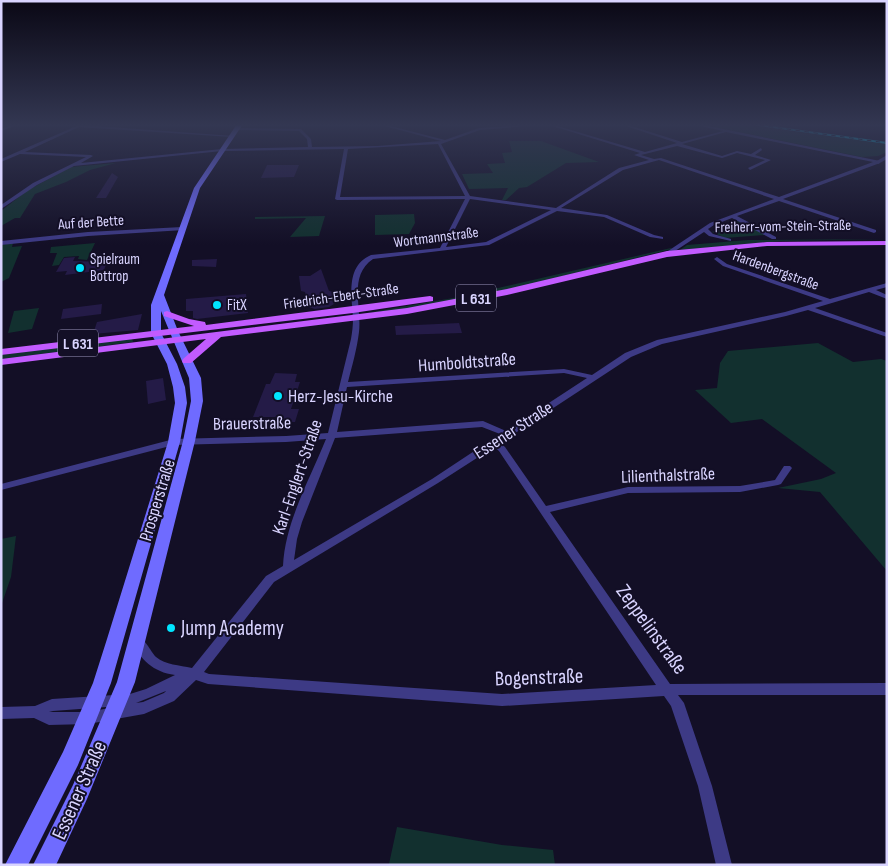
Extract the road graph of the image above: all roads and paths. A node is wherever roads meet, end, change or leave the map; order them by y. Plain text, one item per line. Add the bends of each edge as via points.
1 (78, 164) edge
2 (213, 164) edge
3 (343, 164) edge
4 (450, 164) edge
5 (637, 164) edge
6 (678, 164) edge
7 (761, 164) edge
8 (871, 164) edge
9 (72, 165) joint
10 (749, 167) dead end
11 (468, 197) junction
12 (779, 198) junction
13 (1, 208) edge
14 (557, 209) junction
15 (732, 216) junction
16 (182, 229) junction
17 (704, 229) junction
18 (874, 231) dead end
19 (661, 238) dead end
20 (774, 238) junction
21 (887, 238) edge
22 (729, 240) junction
23 (1, 243) edge
24 (887, 243) edge
25 (680, 245) junction
26 (442, 249) junction
27 (705, 249) joint
28 (667, 254) junction
29 (371, 257) joint
30 (717, 259) dead end
31 (887, 285) edge
32 (870, 290) junction
33 (160, 296) junction
34 (887, 297) edge
35 (828, 302) junction
36 (809, 308) junction
37 (167, 314) junction
38 (355, 314) junction
39 (229, 330) junction
40 (887, 334) edge
41 (175, 336) junction
42 (157, 338) junction
43 (1, 352) edge
44 (187, 361) junction
45 (1, 362) edge
46 (592, 378) junction
47 (343, 385) junction
48 (507, 434) junction
49 (331, 436) junction
50 (181, 441) junction
51 (495, 443) junction
52 (787, 468) dead end
53 (1, 487) edge
54 (543, 510) junction
55 (288, 567) junction
56 (137, 641) junction
57 (195, 673) junction
58 (887, 688) edge
59 (669, 689) junction
60 (115, 708) junction
61 (91, 711) junction
62 (1, 713) edge
63 (16, 865) edge
64 (44, 865) edge
65 (724, 865) edge

1 - 9 street
2 - 16 main road via 197,188
3 - 11 street via 336,199
4 - 11 street
5 - 14 street, Wortmannstraße via 621,169
6 - 12 street, Wortmannstraße
7 - 10 street
8 - 12 street, Friedrich-Ebert-Straße
9 - 13 street via 35,184
11 - 14 street
11 - 26 street
12 - 15 street, Friedrich-Ebert-Straße
12 - 18 street
14 - 19 street via 605,216
14 - 26 street, Wortmannstraße via 487,244
15 - 17 street, Friedrich-Ebert-Straße
15 - 20 street
16 - 23 street, Auf der Bette
16 - 33 main road
17 - 22 street via 711,235
17 - 25 street, Friedrich-Ebert-Straße
20 - 21 main road, Freiherr-vom-Stein-Straße / L 631
20 - 22 main road, Freiherr-vom-Stein-Straße / L 631
22 - 25 main road, Freiherr-vom-Stein-Straße / L 631
24 - 27 main road, Freiherr-vom-Stein-Straße / L 631 via 775,244
25 - 28 street, Friedrich-Ebert-Straße
25 - 38 main road, Friedrich-Ebert-Straße / L 631
26 - 29 street, Wortmannstraße
27 - 28 main road, Friedrich-Ebert-Straße / L 631
28 - 38 main road, Friedrich-Ebert-Straße / L 631 via 507,292
29 - 38 street, Karl-Englert-Straße via 361,264 355,279
30 - 35 street, Hardenbergstraße via 725,265
31 - 32 street, Essener Straße
32 - 34 street
32 - 35 street, Essener Straße
33 - 37 main road, Prosperstraße
33 - 42 main road via 156,307
35 - 36 street, Essener Straße
36 - 40 street
36 - 46 street, Essener Straße via 660,342 628,355
37 - 39 main road via 187,322
37 - 41 main road, Prosperstraße
38 - 39 main road, Friedrich-Ebert-Straße / L 631
38 - 47 street, Karl-Englert-Straße
39 - 41 main road, Friedrich-Ebert-Straße / L 631
39 - 44 main road via 205,344
41 - 42 main road, Friedrich-Ebert-Straße / L 631
41 - 44 main road, Prosperstraße
42 - 43 main road, Friedrich-Ebert-Straße / L 631
42 - 45 main road, Friedrich-Ebert-Straße / L 631
42 - 50 main road, Prosperstraße via 172,364 179,387
44 - 50 main road, Prosperstraße via 195,378 196,401
46 - 47 street, Humboldtstraße via 564,371
46 - 48 street, Essener Straße
47 - 49 street, Karl-Englert-Straße
48 - 49 street, Brauerstraße via 483,424
48 - 51 street, Essener Straße
49 - 50 street, Brauerstraße
49 - 55 street, Karl-Englert-Straße via 292,539
50 - 53 street, Brauerstraße
50 - 56 main road, Prosperstraße
50 - 61 main road, Prosperstraße
51 - 54 street, Zeppelinstraße
51 - 55 street, Essener Straße
52 - 54 street, Lilienthalstraße via 778,482 760,486 715,490 628,490
54 - 59 street, Zeppelinstraße via 657,677
55 - 57 street, Essener Straße via 260,590
56 - 57 street via 145,656 155,665
56 - 60 main road, Prosperstraße
57 - 59 street, Bogenstraße via 208,679 502,700
57 - 60 street, Essener Straße via 176,692 157,703
58 - 59 street, Bogenstraße
59 - 65 street, Zeppelinstraße via 677,703 705,786
60 - 61 street, Essener Straße
60 - 64 main road, Essener Straße via 80,792
61 - 62 street via 49,719 35,712
61 - 63 main road, Essener Straße via 59,784

